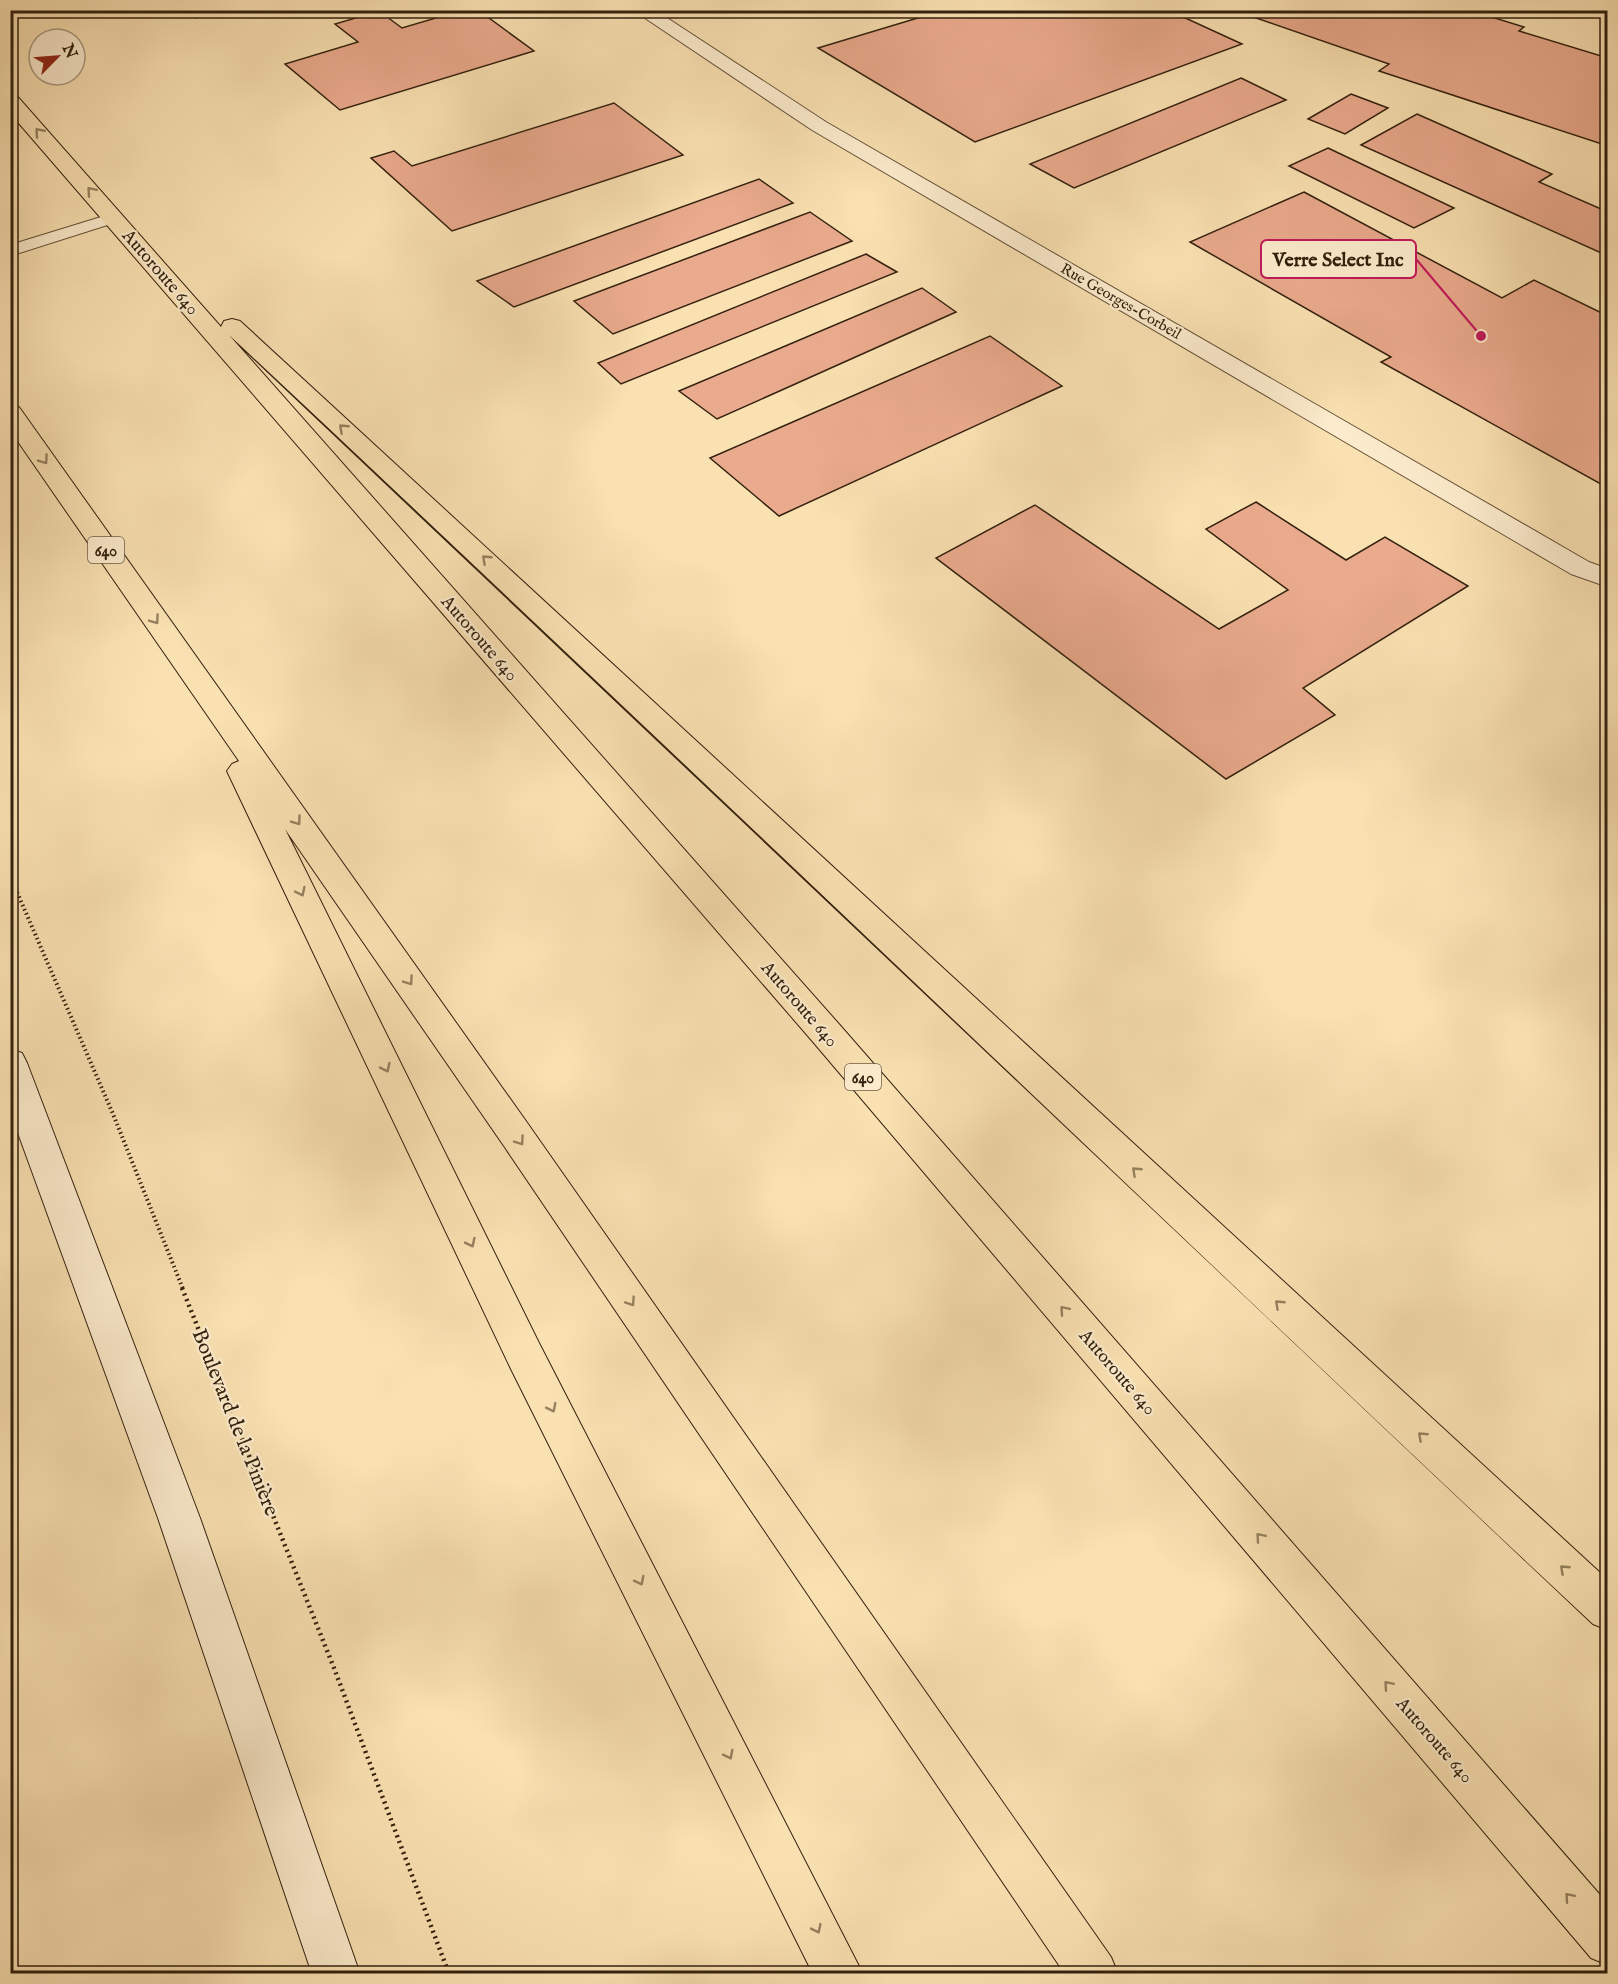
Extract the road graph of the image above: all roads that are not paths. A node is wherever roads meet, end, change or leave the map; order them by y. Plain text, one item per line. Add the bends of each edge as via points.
1 (642, 10) edge
2 (10, 100) edge
3 (114, 218) junction
4 (10, 251) edge
5 (10, 412) edge
6 (1608, 579) edge
7 (202, 688) junction
8 (10, 1063) edge
9 (1608, 1609) edge
10 (1608, 1941) edge
11 (336, 1974) edge
12 (839, 1974) edge
13 (1094, 1974) edge

1 - 6 street, Rue Georges-Corbeil via 819,126 1580,568
3 -> 2 highway, Autoroute 640 / 640
3 - 4 lane
9 -> 3 highway via 529,599
10 -> 3 highway, Autoroute 640 / 640 via 818,1024
5 -> 7 highway, 640
7 -> 12 highway via 525,1356
7 -> 13 highway, 640 via 516,1135
8 - 11 street via 180,1518

